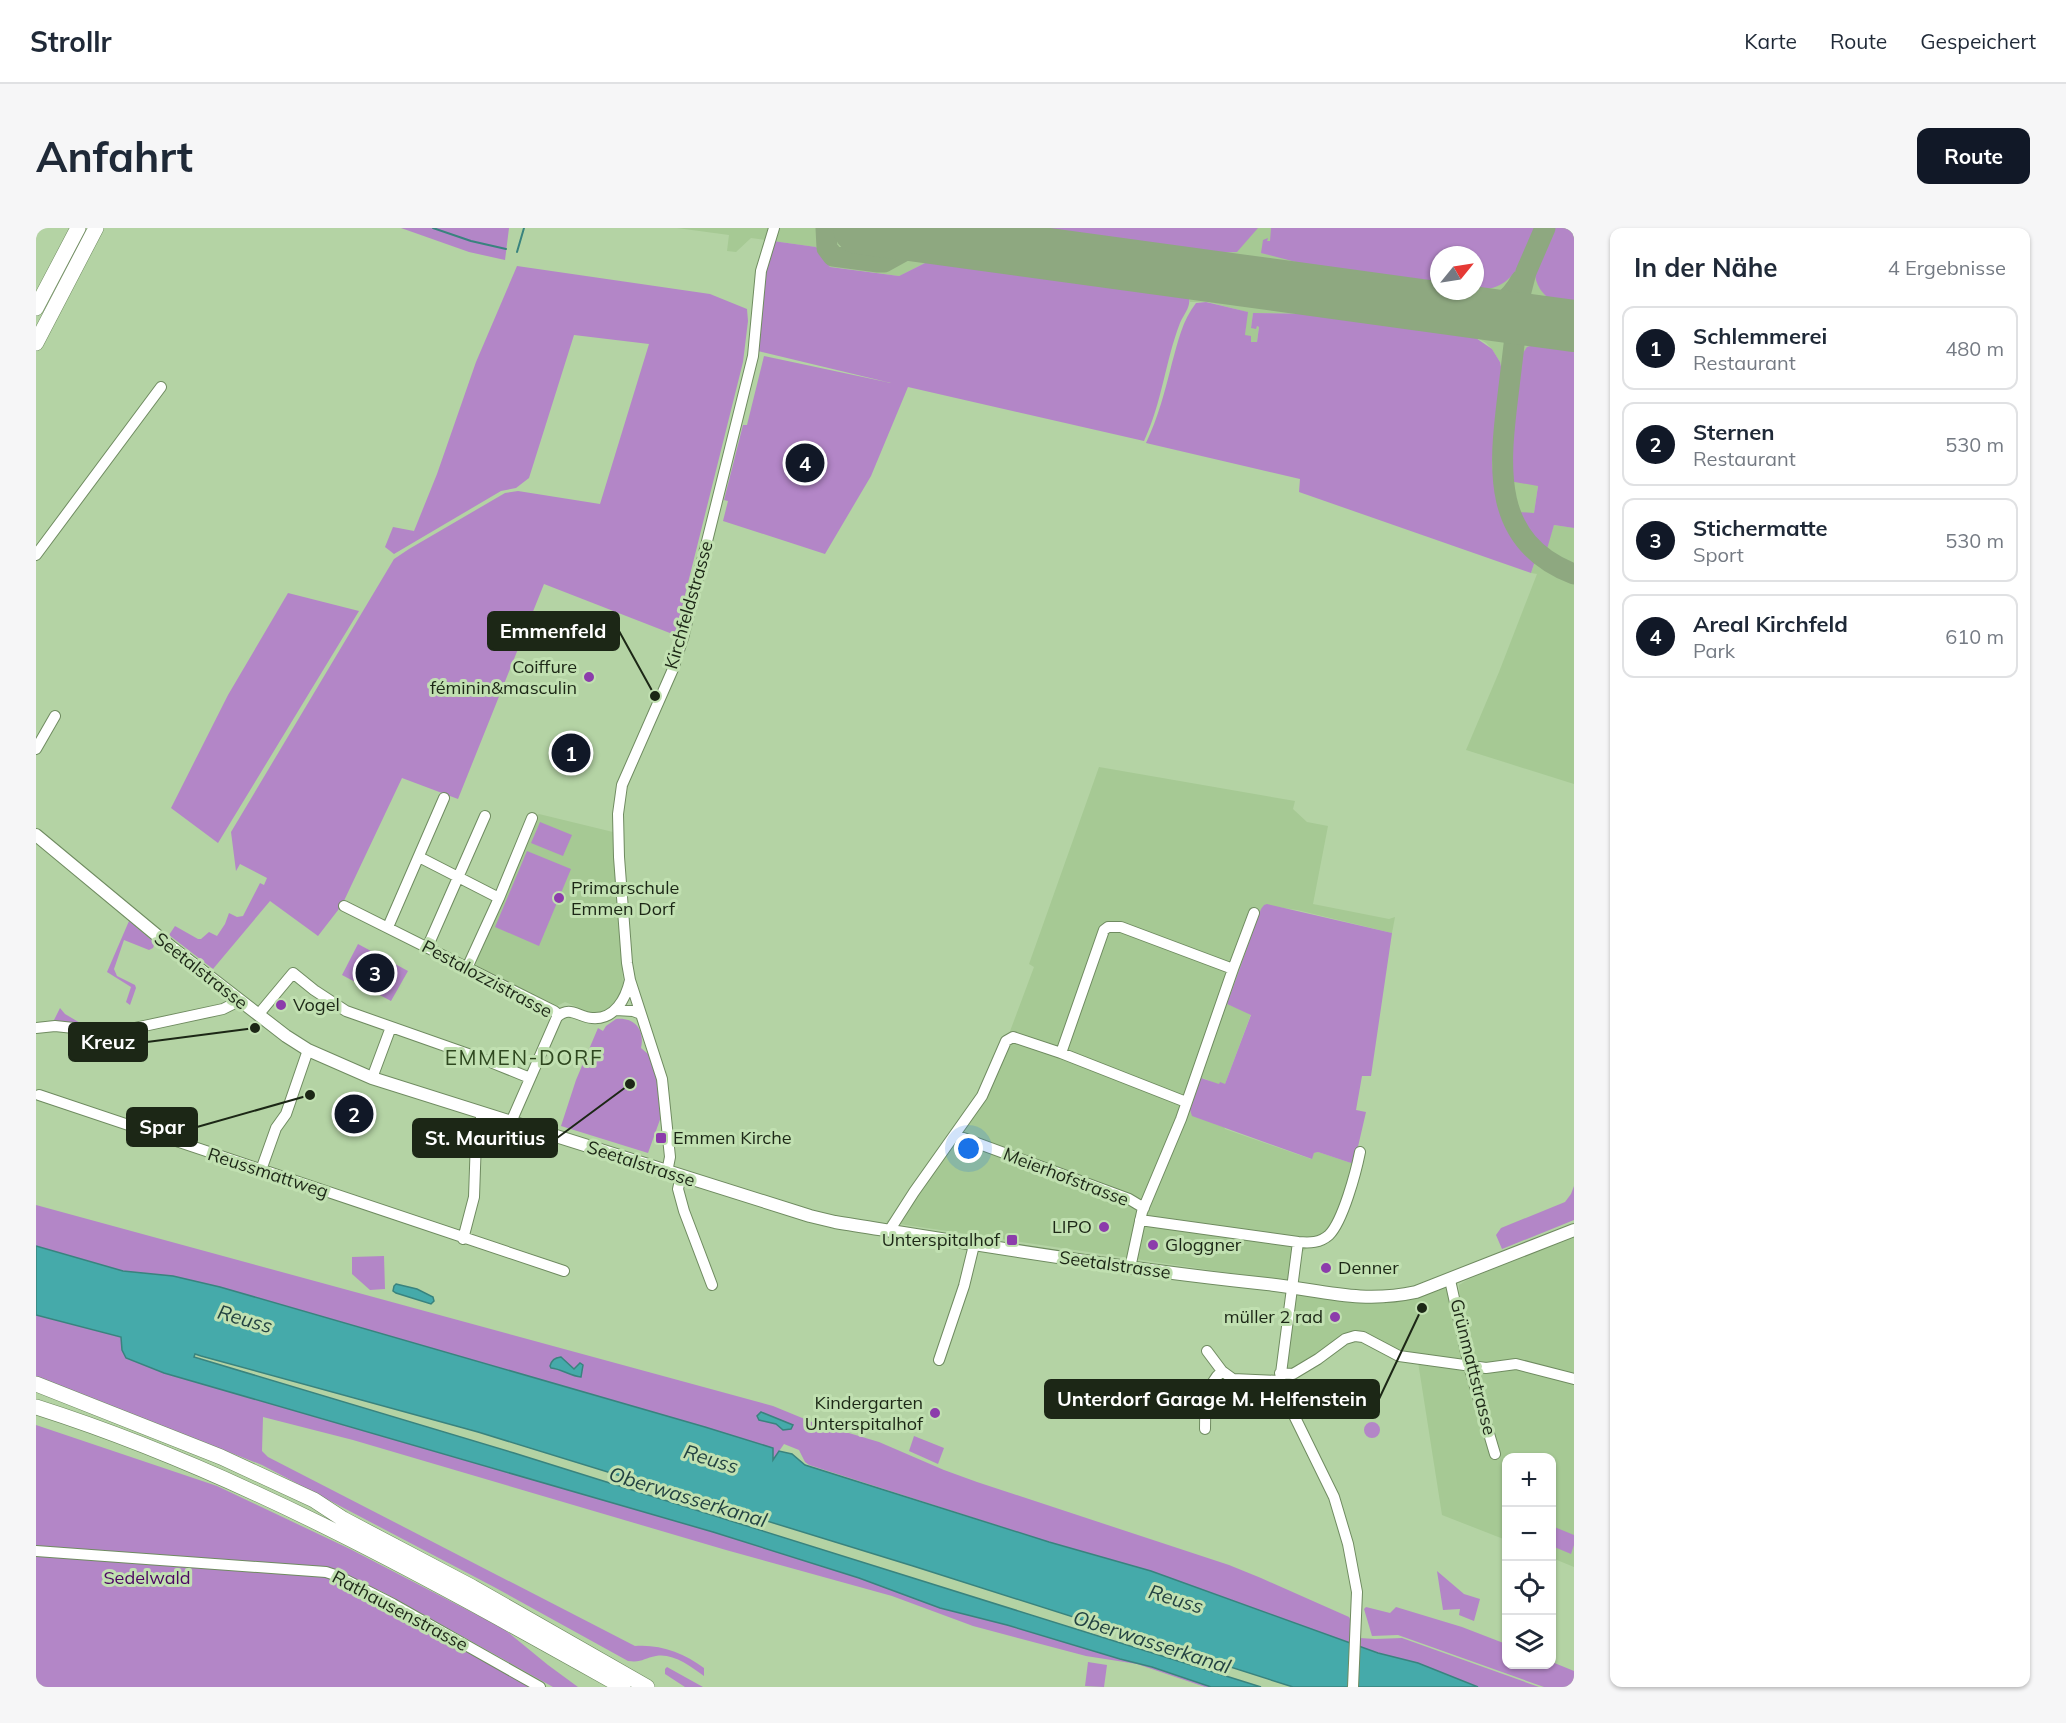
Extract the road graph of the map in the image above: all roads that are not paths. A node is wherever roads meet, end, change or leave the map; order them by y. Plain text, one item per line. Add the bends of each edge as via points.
1 (78, 228) edge
2 (96, 228) edge
3 (774, 228) edge
4 (36, 308) edge
5 (36, 343) edge
6 (161, 387) dead end
7 (36, 555) edge
8 (55, 716) dead end
9 (36, 748) edge
10 (444, 798) dead end
11 (485, 816) dead end
12 (532, 818) dead end
13 (36, 835) edge
14 (419, 857) junction
15 (460, 877) junction
16 (499, 897) junction
17 (344, 906) dead end
18 (1254, 913) dead end
19 (388, 927) junction
20 (427, 948) junction
21 (467, 968) junction
22 (1233, 969) junction
23 (630, 980) junction
24 (239, 1001) junction
25 (616, 1010) junction
26 (641, 1014) junction
27 (258, 1015) junction
28 (559, 1015) junction
29 (391, 1027) junction
30 (36, 1028) edge
31 (308, 1050) junction
32 (1061, 1053) junction
33 (372, 1078) junction
34 (530, 1078) junction
35 (39, 1095) dead end
36 (1186, 1102) junction
37 (482, 1114) junction
38 (511, 1122) junction
39 (954, 1135) junction
40 (1360, 1152) dead end
41 (261, 1170) junction
42 (667, 1172) junction
43 (681, 1176) junction
44 (1144, 1208) junction
45 (1140, 1220) junction
46 (1574, 1230) edge
47 (889, 1231) junction
48 (463, 1239) junction
49 (1298, 1242) junction
50 (974, 1245) junction
51 (1130, 1268) junction
52 (564, 1271) dead end
53 (1450, 1280) junction
54 (712, 1285) dead end
55 (1292, 1287) junction
56 (1207, 1351) dead end
57 (939, 1360) dead end
58 (1469, 1366) junction
59 (1222, 1371) junction
60 (1280, 1377) junction
61 (1574, 1378) edge
62 (36, 1384) edge
63 (36, 1395) edge
64 (36, 1407) edge
65 (1205, 1429) dead end
66 (1495, 1454) dead end
67 (344, 1519) junction
68 (36, 1551) edge
69 (540, 1687) edge
70 (623, 1687) edge
71 (647, 1687) edge
72 (1353, 1687) edge

1 - 4 highway
2 - 5 highway
3 - 23 street, Kirchfeldstrasse via 761,271 753,356 683,638 622,785 619,857
6 - 7 street
8 - 9 street
10 - 14 street
11 - 15 street
12 - 16 street
13 - 24 main road, Seetalstrasse
14 - 15 street
14 - 19 street
15 - 16 street
15 - 20 street
16 - 21 street
17 - 19 street, Pestalozzistrasse
18 - 22 street, Meierhofstrasse
19 - 20 street, Pestalozzistrasse
20 - 21 street, Pestalozzistrasse
21 - 28 street, Pestalozzistrasse
22 - 32 street via 1121,927 1108,927
22 - 36 street, Meierhofstrasse
23 - 25 street, Kirchfeldstrasse via 626,996
23 - 26 street, Kirchfeldstrasse
24 - 27 main road, Seetalstrasse
24 - 30 street via 223,1009 130,1029
25 - 26 street
25 - 28 street via 593,1018 571,1011
26 - 42 street, Kirchfeldstrasse via 662,1079 670,1157
27 - 29 street via 293,973 346,1011
27 - 31 main road, Seetalstrasse
28 - 34 street, Pestalozzistrasse
29 - 33 street
29 - 34 street
31 - 33 main road, Seetalstrasse
31 - 41 street
32 - 36 street
32 - 39 street via 1013,1037 1006,1041 982,1096
33 - 37 main road, Seetalstrasse
34 - 38 street, Pestalozzistrasse
35 - 41 street, Reussmattweg
36 - 44 street, Meierhofstrasse
37 - 38 main road, Seetalstrasse
37 - 48 street via 476,1139 474,1197
38 - 42 main road, Seetalstrasse
39 - 44 street, Meierhofstrasse via 1130,1199
39 - 47 street
40 - 49 street via 1333,1230 1316,1242
41 - 48 street, Reussmattweg
42 - 43 main road, Seetalstrasse
43 - 47 main road, Seetalstrasse via 810,1216
43 - 54 street via 678,1189 684,1211
44 - 45 street, Meierhofstrasse
45 - 49 street
45 - 51 street, Meierhofstrasse
46 - 53 main road, Seetalstrasse
47 - 50 main road, Seetalstrasse
48 - 52 street, Reussmattweg
49 - 55 street
50 - 51 main road, Seetalstrasse
50 - 57 street
51 - 55 main road, Seetalstrasse
53 - 55 main road, Seetalstrasse via 1415,1292 1386,1296 1346,1297
53 - 58 street, Grünmattstrasse
55 - 60 street
56 - 59 street
58 - 60 street via 1400,1356 1355,1336 1293,1374
58 - 61 street via 1516,1364
58 - 66 street, Grünmattstrasse
59 - 60 street via 1237,1380
59 - 65 street via 1208,1389
60 - 72 street via 1284,1395 1338,1506 1356,1585
62 - 67 highway via 221,1457 314,1500
63 - 67 highway via 182,1448
64 - 70 highway via 182,1460 302,1514
67 - 71 highway
68 - 69 street, Rathausenstrasse via 326,1572 393,1604

